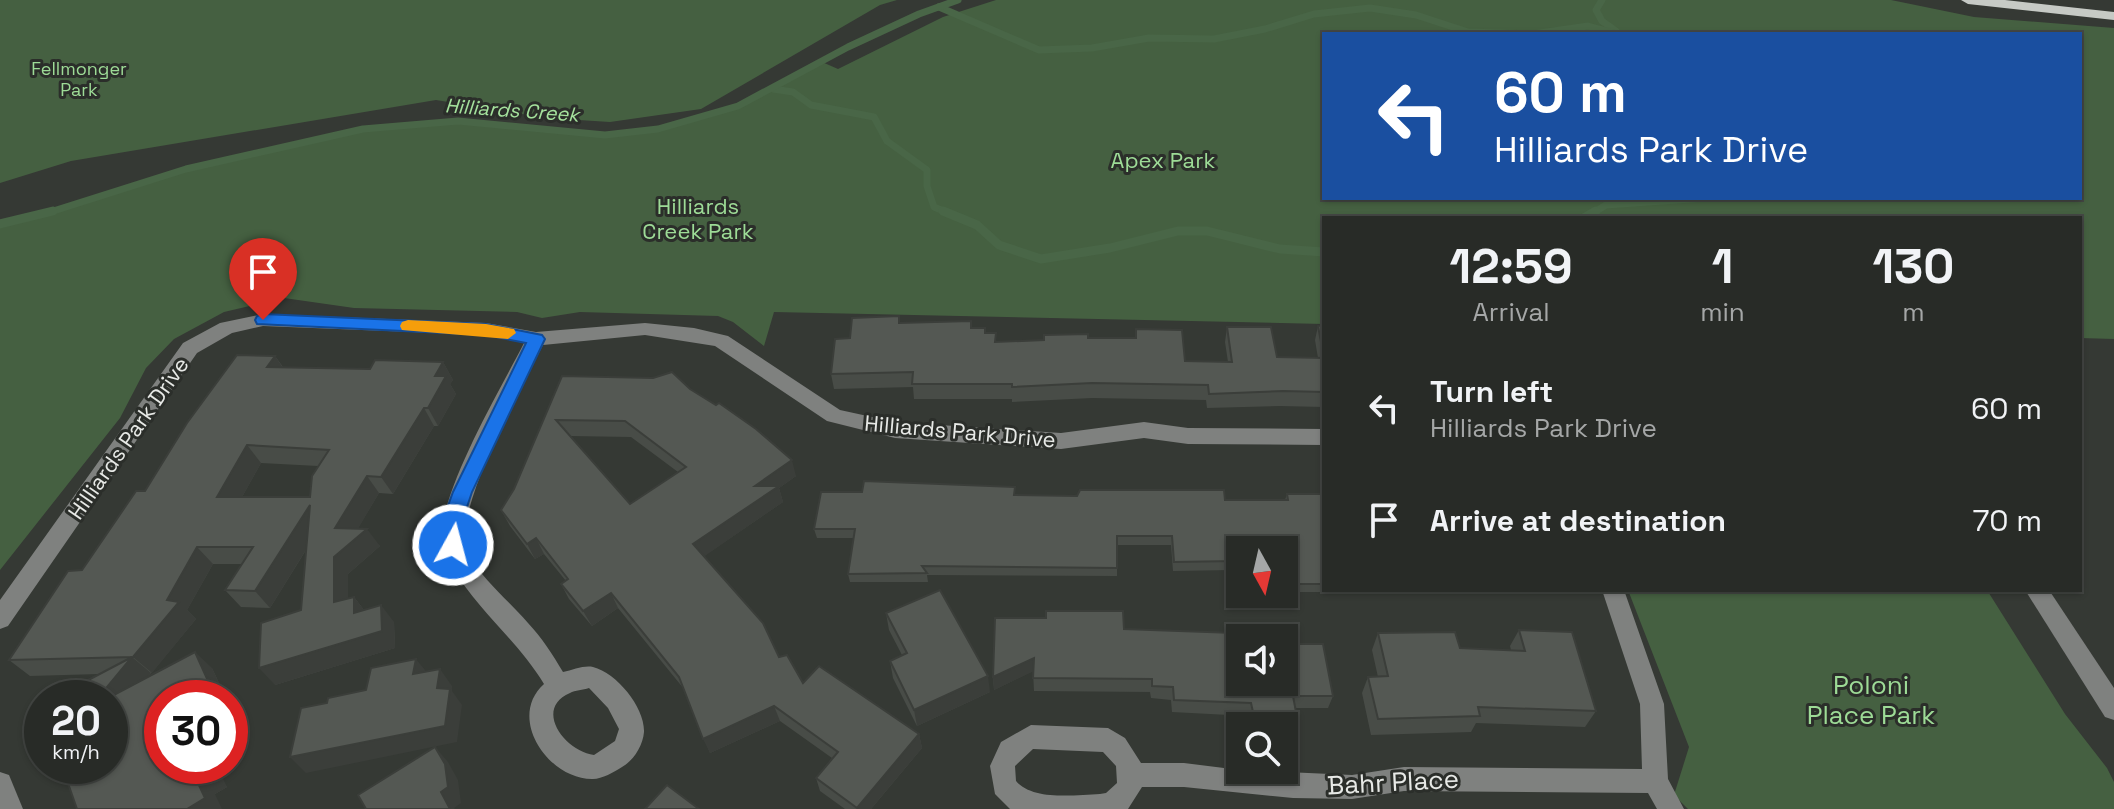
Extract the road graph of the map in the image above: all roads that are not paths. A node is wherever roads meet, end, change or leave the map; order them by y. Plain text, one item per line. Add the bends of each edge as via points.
1 (1968, 0) edge
2 (2114, 16) edge
3 (536, 339) junction
4 (1322, 437) edge
5 (1614, 592) edge
6 (2037, 592) edge
7 (0, 619) edge
8 (558, 685) dead end
9 (2114, 709) edge
10 (1131, 775) junction
11 (1655, 781) junction
12 (0, 784) edge
13 (10, 809) edge
14 (1671, 809) edge

1 - 2 main road
3 - 4 street, Hilliards Park Drive via 645,329 721,341 834,416 895,430 1061,441 1144,430 1188,436
3 - 7 street, Hilliards Park Drive via 486,329 263,320 227,328 190,348
3 - 8 street via 462,492 452,522 453,545
5 - 11 street via 1652,704
6 - 9 street
10 - 10 street via 1123,796 1103,807 1035,807 1006,789 1002,768 1020,742 1056,737 1108,740 1126,754
10 - 11 street, Bahr Place via 1352,787 1404,779
11 - 14 street
12 - 13 street

